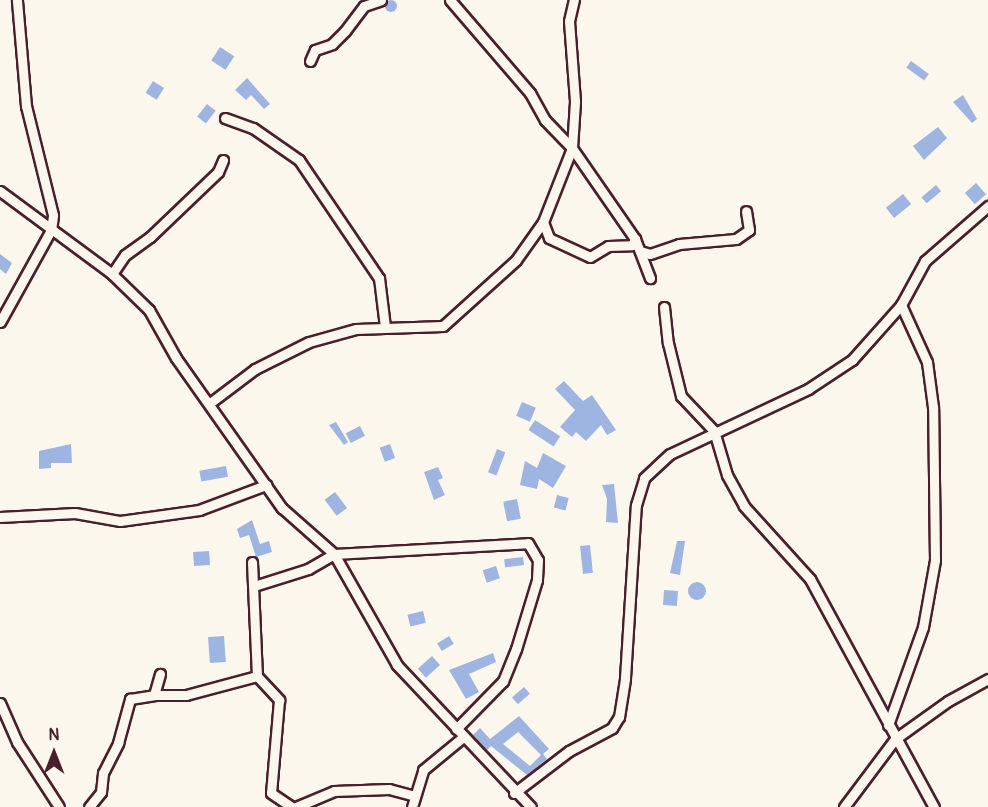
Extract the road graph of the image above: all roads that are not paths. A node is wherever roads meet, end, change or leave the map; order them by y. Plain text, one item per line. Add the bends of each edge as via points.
1 (17, 0) edge
2 (381, 0) edge
3 (450, 0) edge
4 (574, 0) edge
5 (310, 61) dead end
6 (225, 117) dead end
7 (572, 148) junction
8 (223, 160) dead end
9 (0, 191) edge
10 (988, 206) edge
11 (746, 211) dead end
12 (543, 222) junction
13 (51, 230) junction
14 (635, 239) junction
15 (640, 251) junction
16 (112, 274) junction
17 (650, 278) dead end
18 (901, 305) junction
19 (664, 307) dead end
20 (0, 322) edge
21 (385, 327) junction
22 (210, 403) junction
23 (714, 431) junction
24 (266, 484) junction
25 (0, 517) edge
26 (334, 554) junction
27 (252, 562) dead end
28 (254, 586) junction
29 (160, 674) dead end
30 (257, 676) junction
31 (988, 679) edge
32 (154, 696) junction
33 (0, 703) edge
34 (888, 725) junction
35 (456, 729) junction
36 (463, 737) junction
37 (895, 739) junction
38 (514, 793) junction
39 (415, 796) junction
40 (59, 807) edge
41 (89, 807) edge
42 (294, 807) edge
43 (412, 807) edge
44 (531, 807) edge
45 (844, 807) edge
46 (934, 807) edge

1 - 13 street via 26,106 53,215
2 - 5 street via 364,6 332,44 315,50
3 - 7 street via 530,93 545,120
4 - 7 street via 568,21 575,101
6 - 21 street via 253,128 299,160 310,180 347,225 353,246 379,278
7 - 12 street
7 - 14 street
8 - 16 street via 218,172 150,237 125,255
9 - 13 street
10 - 18 street via 925,261
11 - 15 street via 749,230 736,239 679,244 650,254
12 - 14 street via 549,238 590,256 608,246 632,245
12 - 21 street via 516,260 443,326
13 - 16 street
13 - 20 street
14 - 15 street
15 - 17 street
16 - 22 street via 149,310 176,358
18 - 23 street via 852,360 808,389
18 - 34 street via 918,337 929,374 935,560 923,627
19 - 23 street via 681,396
21 - 22 street via 356,329 309,342 255,369
22 - 24 street
23 - 34 street via 727,475 744,506 810,579
23 - 38 street via 670,454 644,478 636,505 619,717 612,728 568,751
24 - 25 street via 199,510 120,521 75,513
24 - 26 street via 282,508
26 - 28 street via 308,569
26 - 35 street via 397,665
26 - 35 street via 522,542 534,548 537,580 503,681
27 - 28 street
28 - 30 street
29 - 32 street
30 - 32 street via 186,694
30 - 42 street via 279,700 271,793
31 - 37 street via 948,701
32 - 41 street via 130,699 118,743 103,773 101,792
33 - 40 street via 17,742
34 - 37 street
35 - 36 street
36 - 38 street
36 - 39 street via 423,770
37 - 45 street
37 - 46 street
38 - 44 street
39 - 42 street via 389,789 334,791
39 - 43 street

